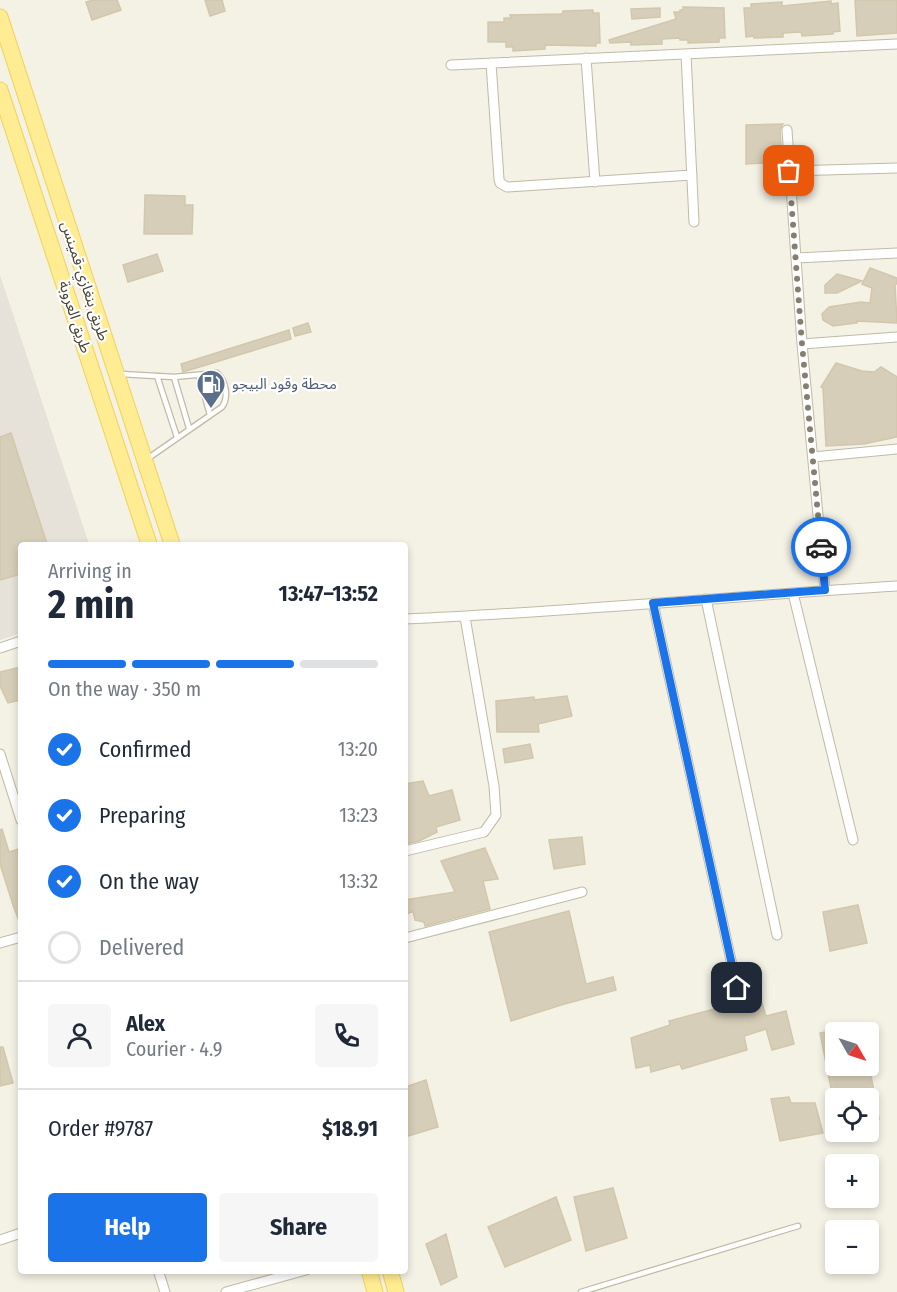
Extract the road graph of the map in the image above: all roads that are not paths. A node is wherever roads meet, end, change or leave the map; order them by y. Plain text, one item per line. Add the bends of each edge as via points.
1 (0, 17) edge
2 (897, 44) edge
3 (686, 54) junction
4 (586, 58) junction
5 (490, 63) junction
6 (451, 65) dead end
7 (0, 90) edge
8 (787, 130) dead end
9 (897, 168) edge
10 (789, 171) junction
11 (692, 175) junction
12 (595, 182) junction
13 (694, 222) dead end
14 (897, 253) edge
15 (796, 258) junction
16 (897, 337) edge
17 (802, 344) junction
18 (116, 374) junction
19 (199, 375) junction
20 (157, 376) junction
21 (174, 377) junction
22 (210, 415) junction
23 (189, 428) junction
24 (177, 437) junction
25 (897, 449) edge
26 (813, 457) junction
27 (144, 461) junction
28 (148, 542) edge
29 (171, 542) edge
30 (897, 586) edge
31 (825, 590) junction
32 (793, 593) junction
33 (706, 599) junction
34 (653, 603) junction
35 (465, 617) junction
36 (408, 619) edge
37 (18, 642) edge
38 (0, 648) edge
39 (0, 754) edge
40 (18, 811) edge
41 (853, 840) dead end
42 (408, 850) edge
43 (582, 892) dead end
44 (777, 935) dead end
45 (408, 937) edge
46 (18, 938) edge
47 (0, 943) edge
48 (737, 988) dead end
49 (798, 1226) dead end
50 (18, 1234) edge
51 (0, 1240) edge
52 (159, 1274) edge
53 (291, 1274) edge
54 (370, 1274) edge
55 (391, 1274) edge
56 (165, 1292) edge
57 (226, 1292) edge
58 (375, 1292) edge
59 (396, 1292) edge
60 (581, 1292) edge

1 - 18 main road, طريق بنغازي-قمينس
2 - 3 street
3 - 4 street
3 - 11 street
4 - 5 street
4 - 12 street
5 - 6 street
5 - 12 street via 500,183 507,187
7 - 28 main road, طريق العروبة
8 - 10 street
9 - 10 street
10 - 15 street
11 - 12 street
11 - 13 street
14 - 15 street
15 - 17 street
16 - 17 street
17 - 26 street
18 - 20 lane
18 - 27 main road, طريق بنغازي-قمينس
19 - 21 lane
19 - 22 lane
19 - 22 lane via 221,377 226,402
20 - 21 lane
20 - 24 lane
21 - 23 lane
22 - 23 lane
23 - 24 lane
24 - 27 lane
25 - 26 street
26 - 31 street
27 - 29 main road, طريق بنغازي-قمينس
30 - 31 street
31 - 32 street
32 - 33 street
32 - 41 street
33 - 34 street
33 - 44 street
34 - 35 street
34 - 48 street
35 - 36 street
35 - 42 street via 496,815 484,832
37 - 38 street
39 - 40 street
43 - 45 street
46 - 47 street
49 - 60 lane
50 - 51 street
52 - 56 street
53 - 57 street
54 - 58 main road
55 - 59 main road

